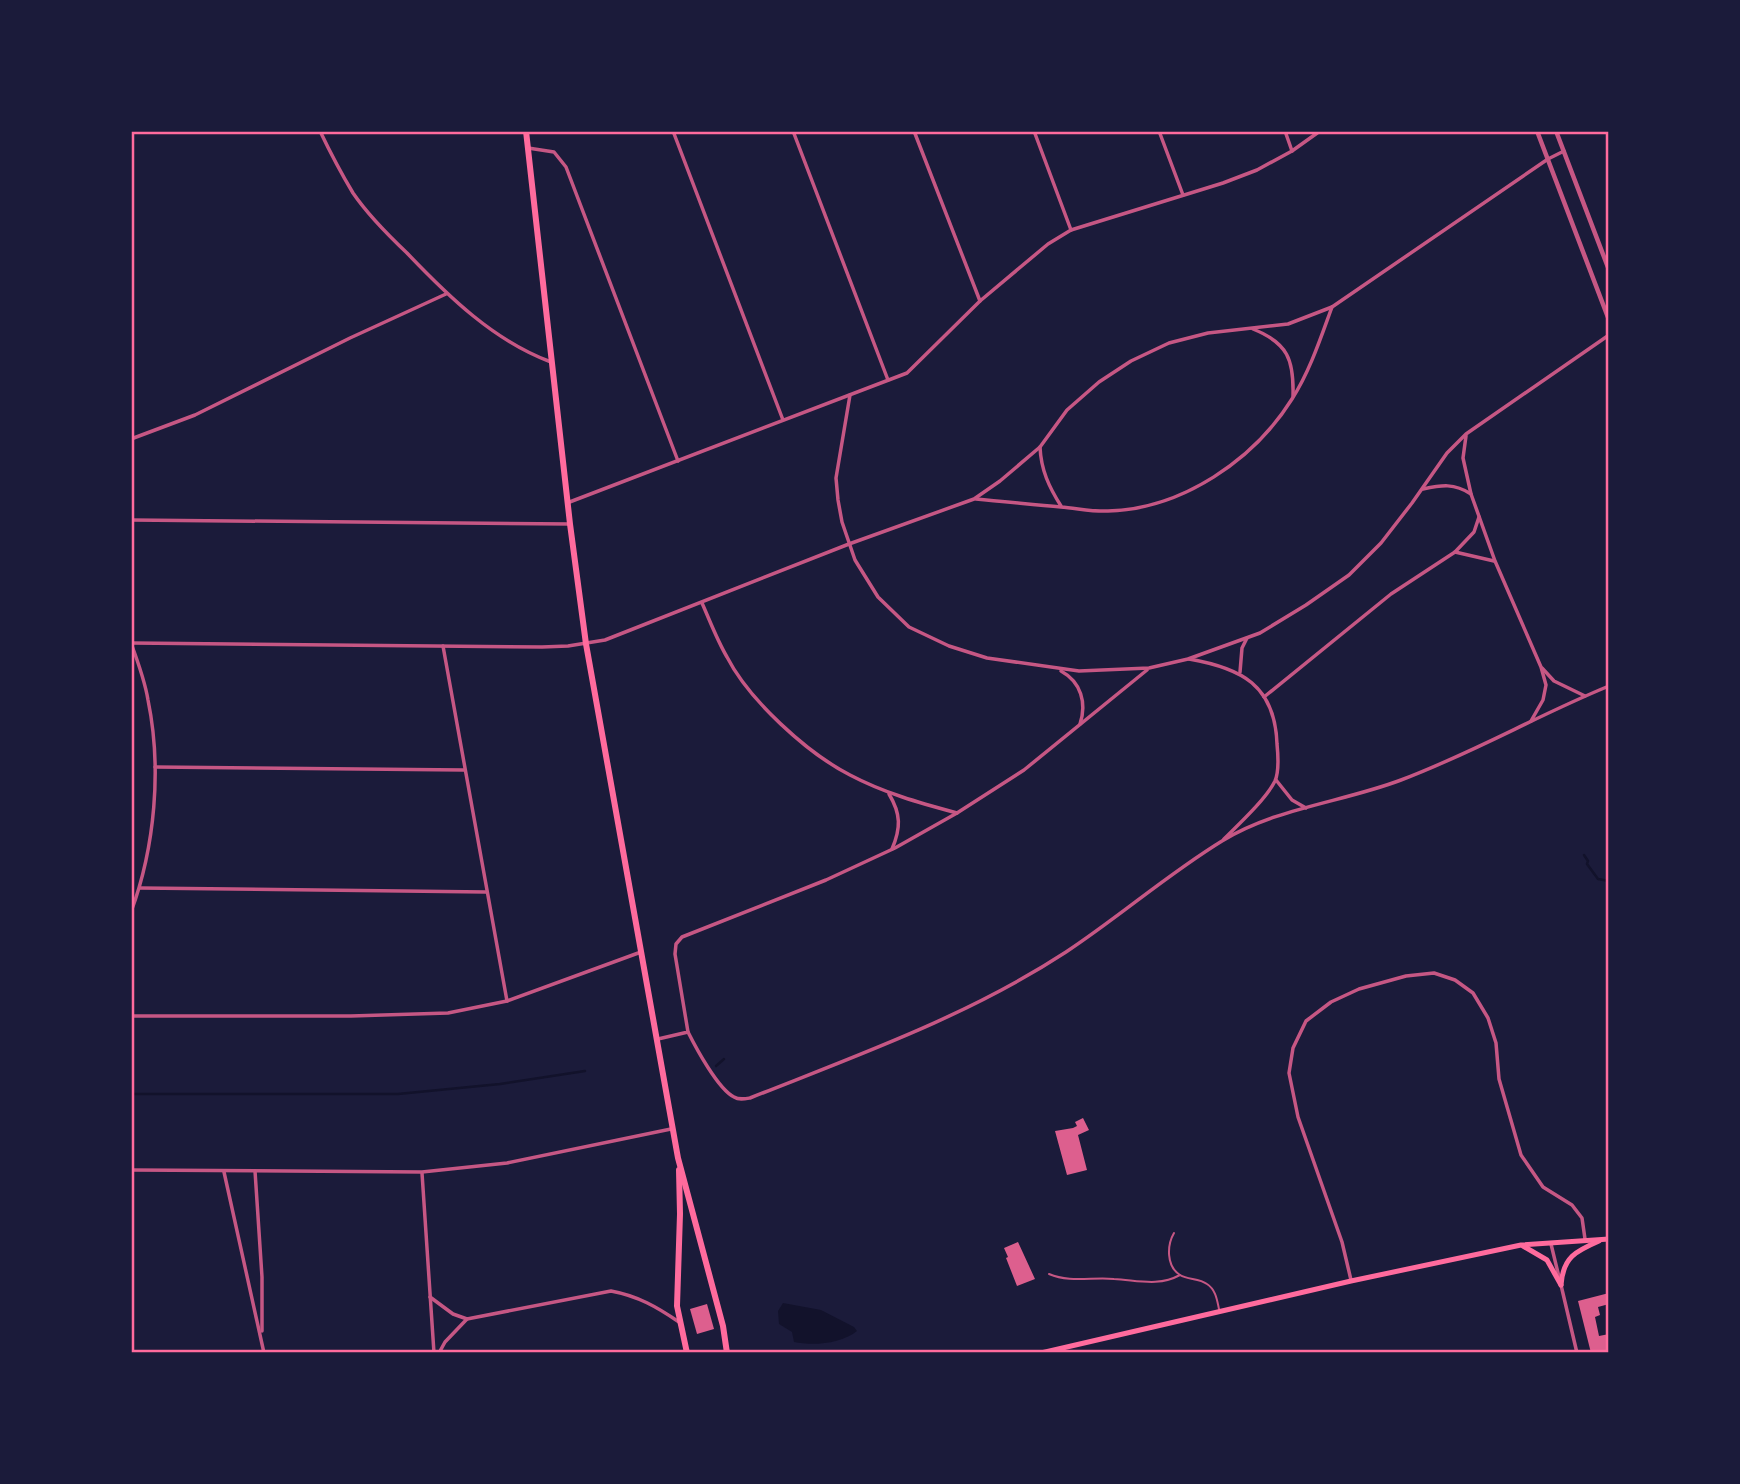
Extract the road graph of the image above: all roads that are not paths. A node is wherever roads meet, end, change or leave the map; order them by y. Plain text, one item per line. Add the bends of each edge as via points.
1 (320, 131) edge
2 (526, 131) edge
3 (673, 131) edge
4 (793, 131) edge
5 (914, 131) edge
6 (1034, 131) edge
7 (1159, 131) edge
8 (1285, 131) edge
9 (1320, 131) edge
10 (1537, 131) edge
11 (1556, 131) edge
12 (528, 148) junction
13 (1292, 151) junction
14 (1564, 151) junction
15 (1548, 159) junction
16 (1183, 195) junction
17 (1071, 230) junction
18 (1609, 270) edge
19 (446, 293) junction
20 (979, 301) junction
21 (1332, 307) junction
22 (1609, 320) edge
23 (1251, 328) junction
24 (1609, 335) edge
25 (551, 362) junction
26 (888, 380) junction
27 (850, 395) junction
28 (1293, 398) junction
29 (783, 421) junction
30 (1466, 434) junction
31 (131, 439) edge
32 (1040, 447) junction
33 (678, 461) junction
34 (1422, 489) junction
35 (1471, 494) junction
36 (974, 499) junction
37 (567, 503) junction
38 (1061, 507) junction
39 (1479, 515) junction
40 (131, 520) edge
41 (570, 524) junction
42 (849, 544) junction
43 (1455, 552) junction
44 (1495, 561) junction
45 (702, 603) junction
46 (1247, 638) junction
47 (131, 643) edge
48 (586, 644) junction
49 (443, 646) junction
50 (1188, 659) junction
51 (1541, 667) junction
52 (1149, 668) junction
53 (1060, 670) junction
54 (1240, 673) junction
55 (1609, 686) edge
56 (1585, 696) junction
57 (1264, 697) junction
58 (1531, 721) junction
59 (1079, 726) junction
60 (155, 767) junction
61 (464, 770) junction
62 (1276, 780) junction
63 (888, 792) junction
64 (1306, 808) junction
65 (957, 813) junction
66 (1223, 840) junction
67 (892, 850) junction
68 (140, 888) junction
69 (486, 892) junction
70 (131, 912) edge
71 (641, 952) junction
72 (507, 1001) junction
73 (131, 1016) edge
74 (688, 1032) junction
75 (657, 1039) junction
76 (673, 1128) junction
77 (678, 1158) junction
78 (131, 1170) edge
79 (255, 1171) junction
80 (224, 1172) junction
81 (422, 1172) junction
82 (1174, 1233) dead end
83 (1585, 1239) junction
84 (1606, 1239) edge
85 (1551, 1242) junction
86 (1521, 1245) junction
87 (1049, 1274) dead end
88 (1180, 1275) junction
89 (1351, 1281) junction
90 (1561, 1285) junction
91 (430, 1297) junction
92 (1220, 1313) junction
93 (467, 1319) junction
94 (680, 1322) junction
95 (262, 1340) junction
96 (264, 1353) edge
97 (434, 1353) edge
98 (439, 1353) edge
99 (687, 1353) edge
100 (730, 1353) edge
101 (1041, 1353) edge
102 (1577, 1353) edge

1 - 19 street via 355,195
2 - 12 main road
3 - 29 street
4 - 26 street
5 - 20 street
6 - 17 street
7 - 16 street
8 - 13 street
9 - 13 street
10 - 15 street
11 - 14 street
12 - 25 main road
12 - 33 street via 554,152 566,167
13 - 16 street via 1257,170
14 - 15 street
14 - 18 street
15 - 21 street
15 - 22 street
16 - 17 street
17 - 20 street
19 - 25 street via 513,345
19 - 31 street via 195,415
20 - 26 street via 914,368
21 - 23 street via 1288,324
21 - 28 street
23 - 28 street via 1272,336 1284,348 1292,365
23 - 32 street via 1169,343 1136,359 1067,410
24 - 30 street
25 - 37 main road
26 - 27 street
27 - 29 street
27 - 42 street via 836,478
28 - 38 street via 1267,433 1232,466 1182,493 1144,506 1108,511
29 - 33 street
30 - 34 street
30 - 35 street via 1463,458
32 - 36 street
32 - 38 street via 1046,480
33 - 37 street
34 - 35 street via 1445,485
34 - 46 street via 1349,576
35 - 39 street
36 - 38 street
36 - 42 street
37 - 41 main road
39 - 43 street via 1474,532
39 - 44 street
40 - 41 street
41 - 48 main road
42 - 45 street
42 - 53 street via 878,597 909,627 986,658
43 - 44 street
43 - 57 street via 1344,629
44 - 51 street
45 - 48 street
45 - 63 street via 727,659 751,694 788,732 848,774
46 - 50 street
46 - 54 street
47 - 49 street
47 - 60 street via 148,699
48 - 49 street
48 - 71 main road
49 - 61 street
50 - 52 street
50 - 54 street
51 - 56 street via 1554,681
51 - 58 street via 1545,692
52 - 53 street
52 - 59 street
53 - 59 street via 1080,692
54 - 57 street
55 - 56 street
56 - 58 street
57 - 62 street via 1276,721
58 - 64 street via 1399,780
59 - 65 street via 1024,770
60 - 61 street
60 - 68 street via 151,828
61 - 69 street
62 - 64 street
62 - 66 street
63 - 65 street
63 - 67 street via 900,824
64 - 66 street
65 - 67 street
66 - 74 street via 1066,952 989,997 916,1032 750,1098 729,1094
67 - 74 street via 682,937 676,954
68 - 69 street
68 - 70 street
69 - 72 street
71 - 72 street
71 - 75 main road
72 - 73 street via 415,1016
74 - 75 street
75 - 76 main road
76 - 77 main road
76 - 81 street via 507,1163
77 - 94 main road
77 - 100 main road
78 - 80 street
79 - 80 street
79 - 81 street
79 - 95 street
80 - 95 street
81 - 91 street
82 - 88 lane via 1168,1248 1172,1266
83 - 84 main road
83 - 85 main road
83 - 89 street via 1582,1219 1572,1205 1543,1186 1521,1155 1499,1079 1496,1043 1473,993 1434,973 1406,976 1331,1002 1306,1021 1293,1048 1289,1073 1298,1117
84 - 90 main road via 1569,1259
85 - 86 main road
85 - 90 street
86 - 89 main road
86 - 90 main road via 1547,1260
87 - 88 lane via 1061,1279 1133,1282 1159,1282
88 - 92 lane via 1212,1288
89 - 92 main road
90 - 102 street
91 - 93 street
91 - 97 street
92 - 101 main road
93 - 94 street via 611,1291 650,1303
93 - 98 street
94 - 99 main road
95 - 96 street

